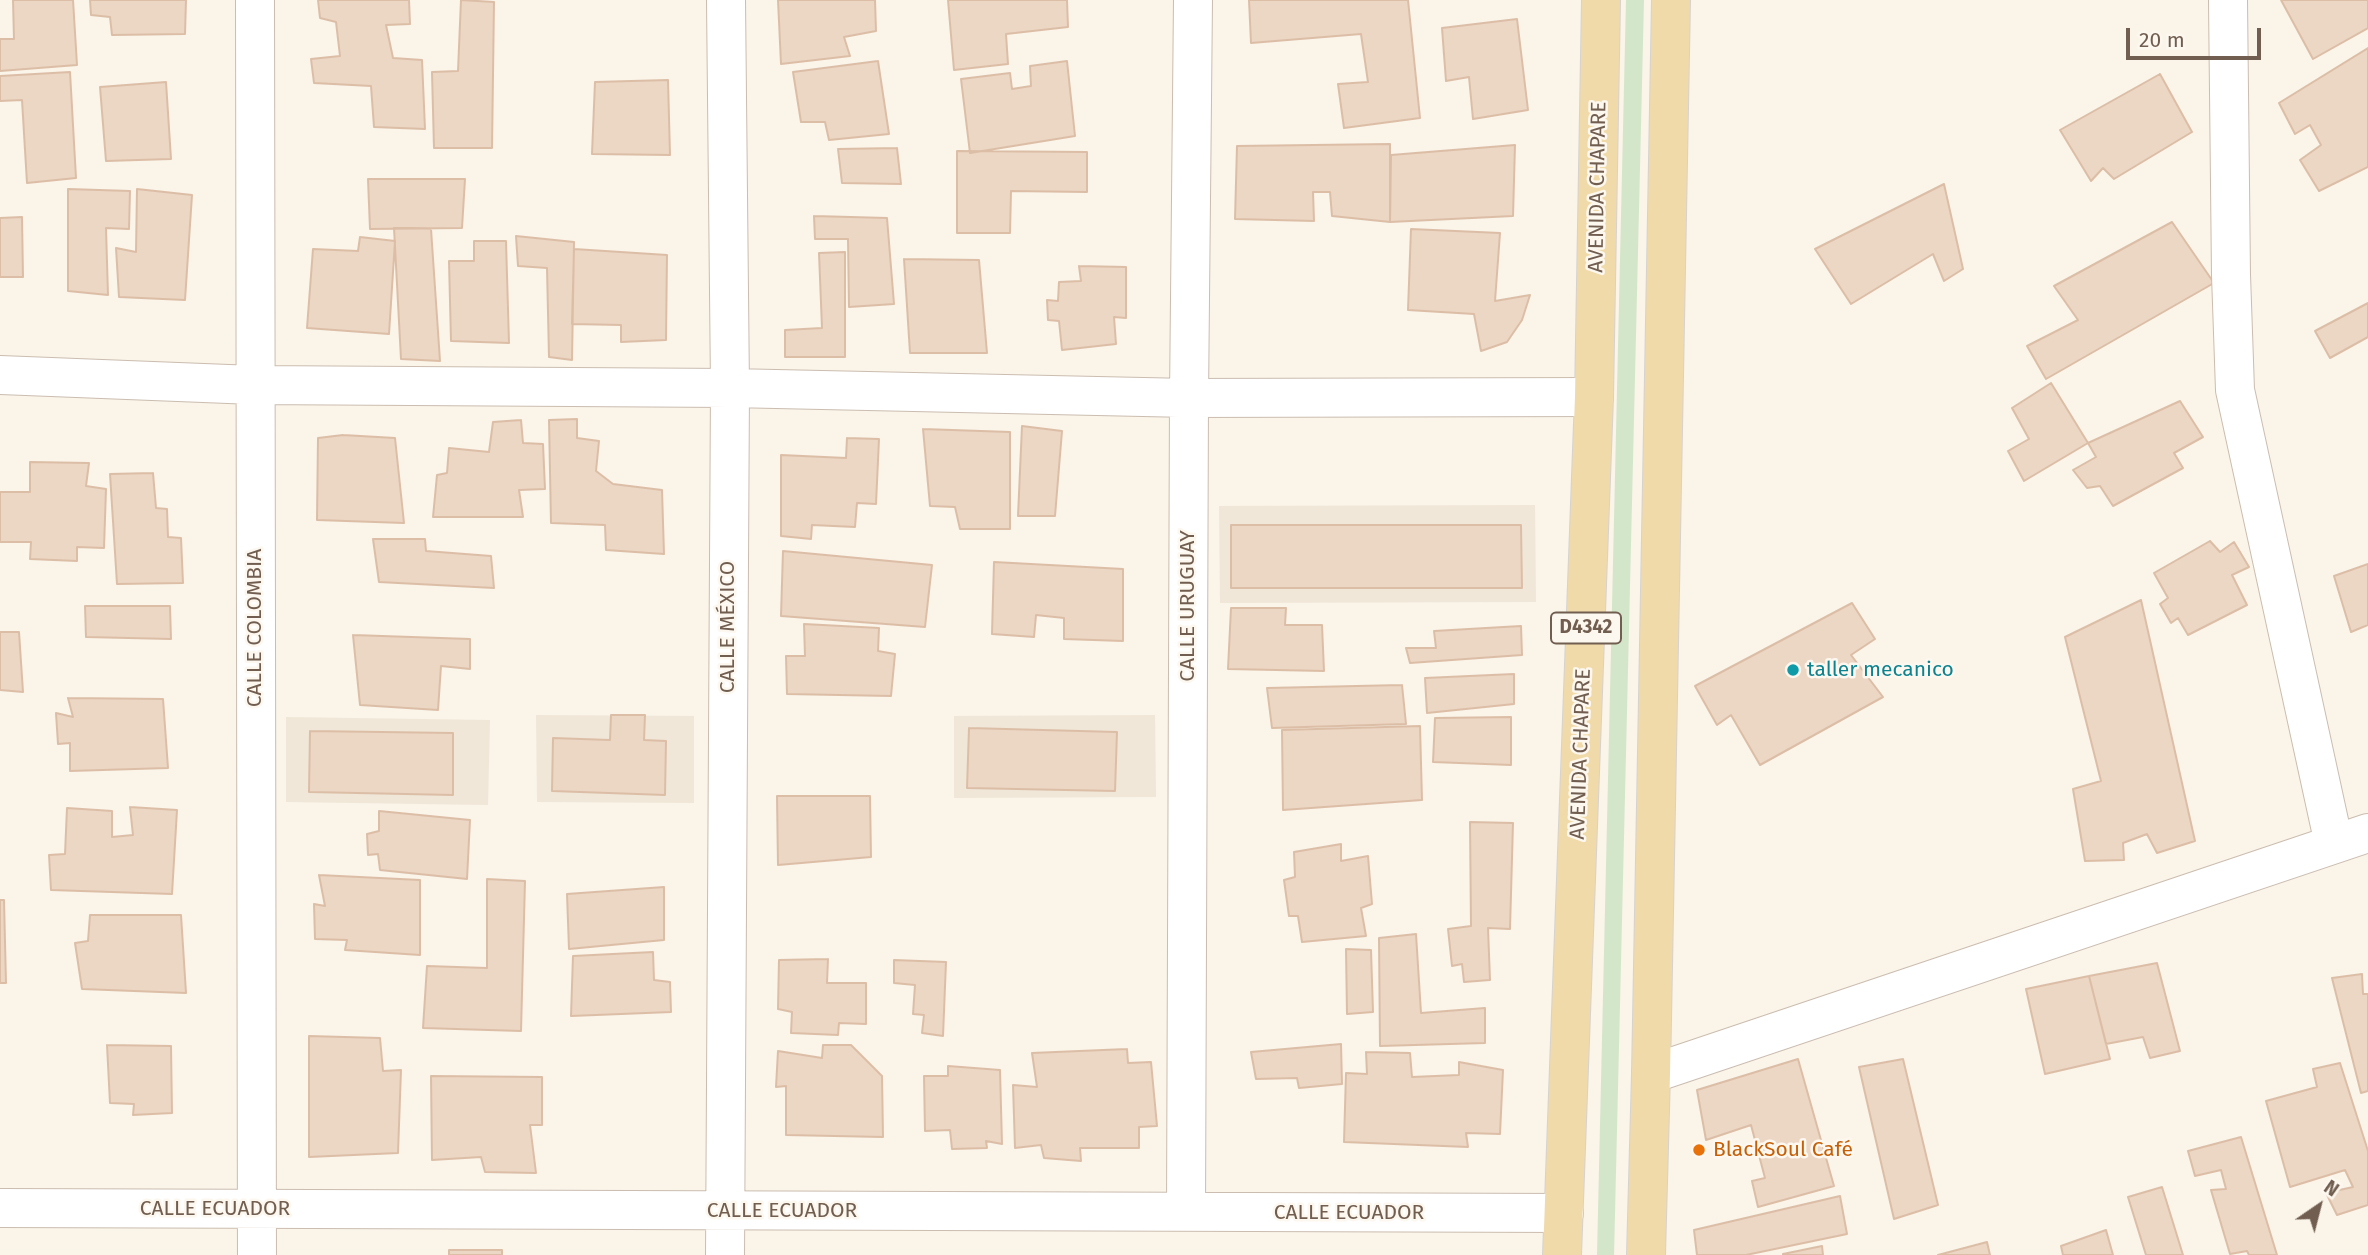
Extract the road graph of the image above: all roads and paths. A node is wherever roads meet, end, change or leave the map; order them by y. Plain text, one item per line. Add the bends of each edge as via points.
1 (255, 0) edge
2 (726, 0) edge
3 (1192, 0) edge
4 (1601, 0) edge
5 (1671, 0) edge
6 (2228, 0) edge
7 (0, 375) edge
8 (254, 385) junction
9 (730, 388) junction
10 (1594, 397) junction
11 (1189, 398) junction
12 (2351, 839) edge
13 (1651, 1074) junction
14 (0, 1208) edge
15 (258, 1209) junction
16 (724, 1211) junction
17 (1186, 1213) junction
18 (1564, 1213) junction
19 (257, 1255) edge
20 (725, 1255) edge
21 (1562, 1255) edge
22 (1646, 1255) edge

1 - 8 street, CALLE COLOMBIA
2 - 9 street, CALLE MÉXICO
3 - 11 street, CALLE URUGUAY
4 - 10 main road, AVENIDA CHAPARE / D4342
5 - 13 main road
6 - 12 street via 2235,390
7 - 8 street
8 - 9 street
8 - 15 street, CALLE COLOMBIA
9 - 11 street
9 - 16 street, CALLE MÉXICO
10 - 11 street
10 - 18 main road, AVENIDA CHAPARE / D4342
11 - 17 street, CALLE URUGUAY
12 - 13 street
13 - 22 main road
14 - 15 street, CALLE ECUADOR
15 - 16 street, CALLE ECUADOR
15 - 19 street, CALLE COLOMBIA
16 - 17 street, CALLE ECUADOR
16 - 20 street, CALLE MÉXICO
17 - 18 street, CALLE ECUADOR
18 - 21 main road, AVENIDA CHAPARE / D4342

